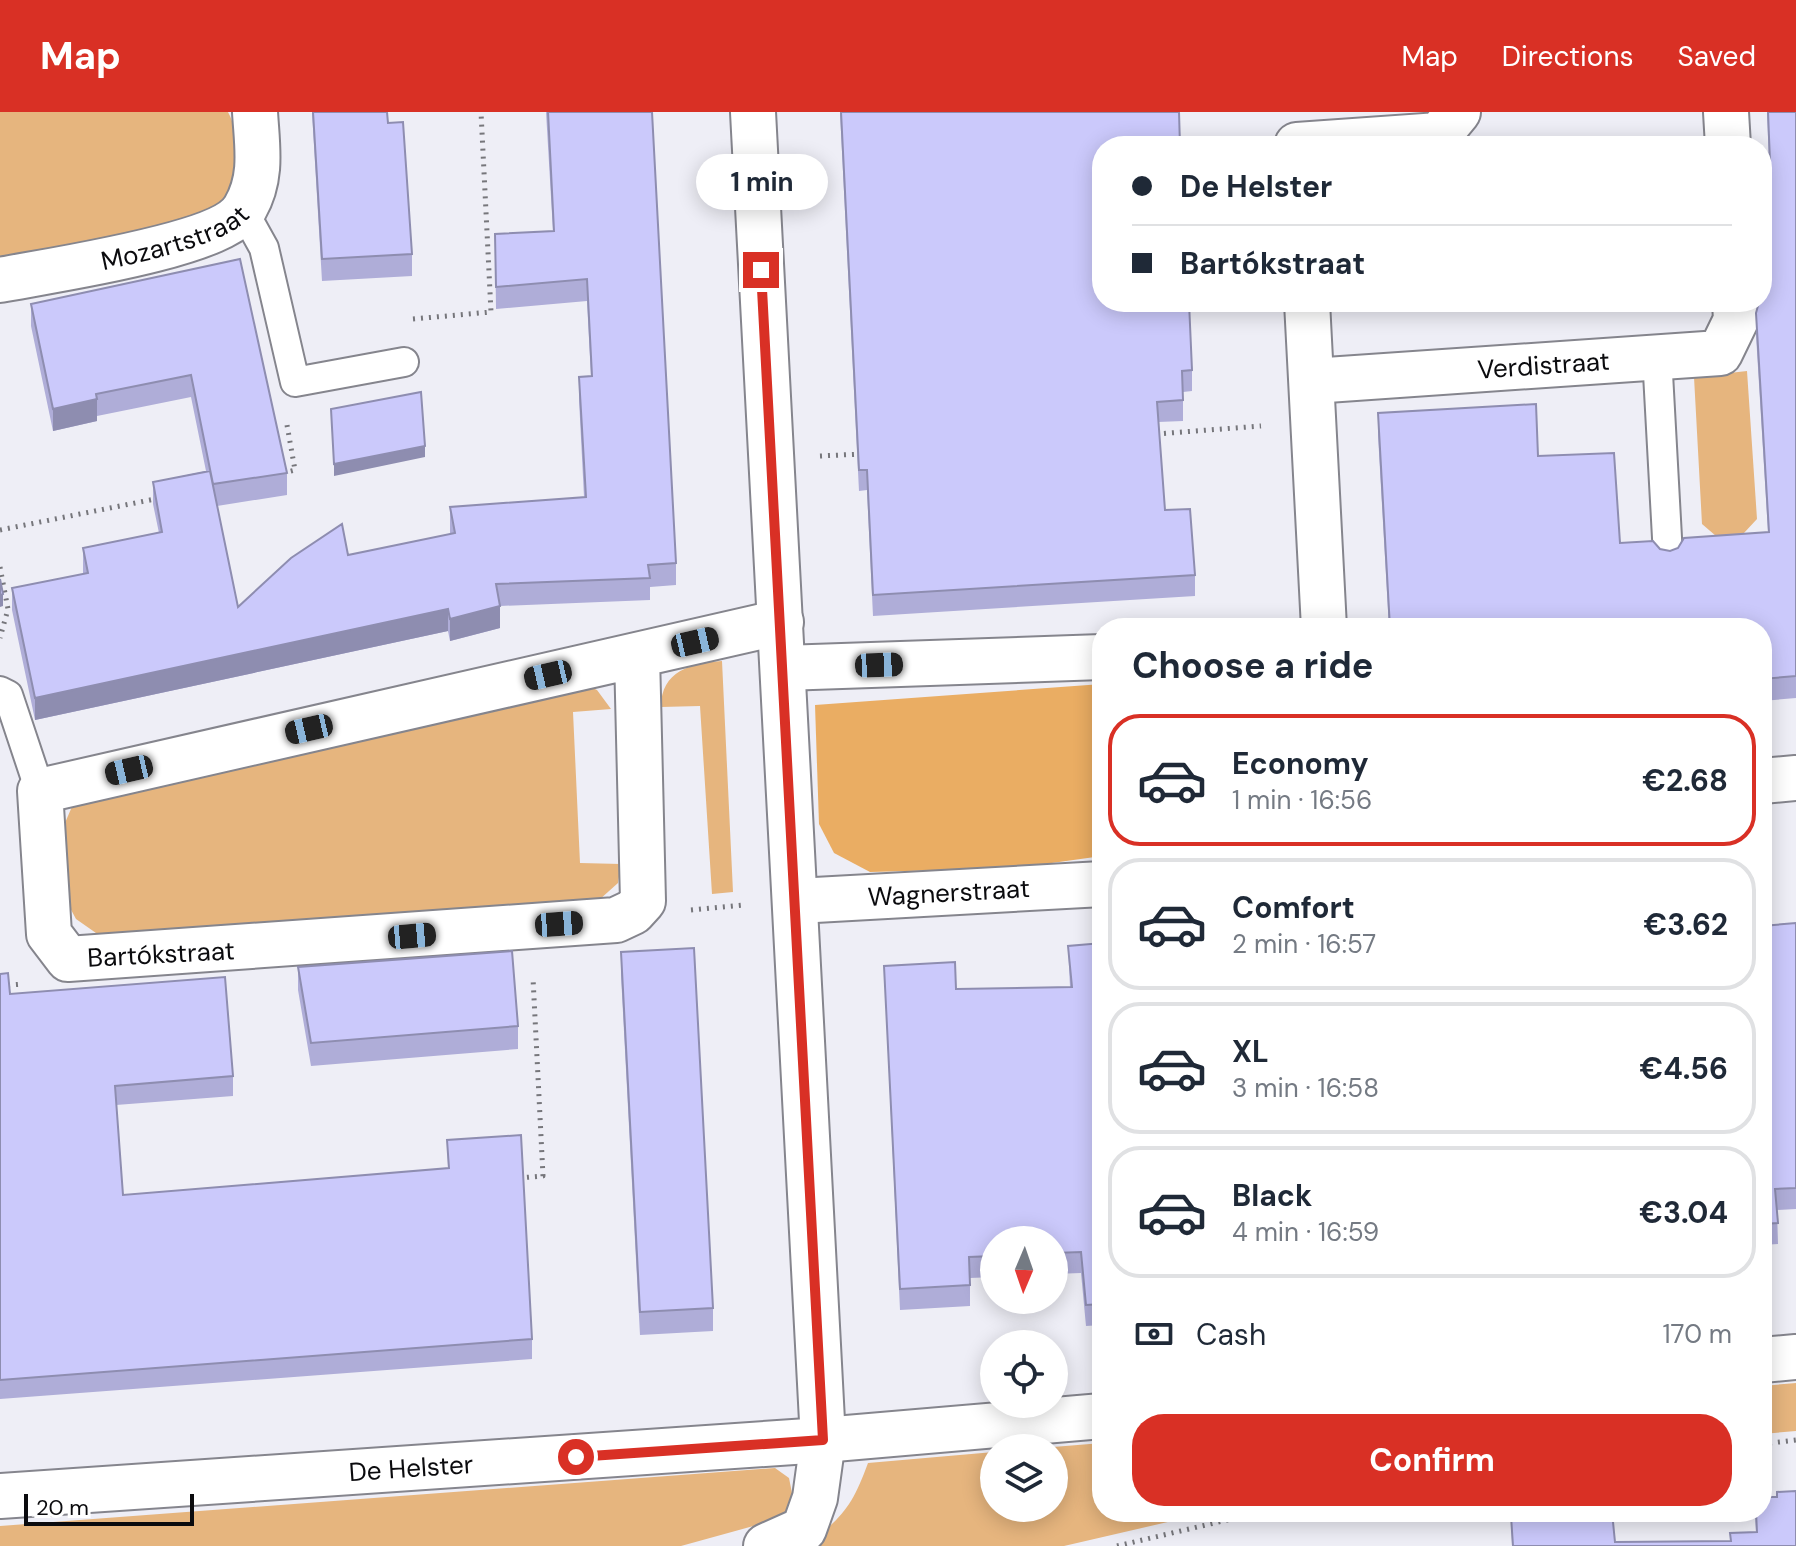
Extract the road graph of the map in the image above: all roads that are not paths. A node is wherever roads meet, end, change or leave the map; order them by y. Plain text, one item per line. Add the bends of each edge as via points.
1 (255, 112) edge
2 (753, 112) edge
3 (1458, 112) edge
4 (1726, 112) edge
5 (1296, 134) edge
6 (1727, 136) edge
7 (244, 212) junction
8 (0, 280) edge
9 (1308, 312) edge
10 (1736, 312) edge
11 (1657, 355) junction
12 (404, 362) road end
13 (1313, 402) junction
14 (1668, 556) edge
15 (1324, 618) edge
16 (781, 622) junction
17 (637, 655) junction
18 (1092, 657) edge
19 (783, 668) junction
20 (0, 691) edge
21 (1796, 778) edge
22 (1772, 780) edge
23 (40, 791) junction
24 (1092, 885) edge
25 (797, 901) junction
26 (1796, 1357) edge
27 (1772, 1359) edge
28 (1092, 1417) edge
29 (823, 1440) junction
30 (0, 1496) edge
31 (766, 1546) edge

1 - 7 street, Mozartstraat via 258,177
2 - 16 street
3 - 5 street via 1439,135
4 - 6 street
7 - 8 street, Mozartstraat via 194,240
7 - 12 lane via 264,248 295,382
9 - 13 street
10 - 11 street, Verdistraat via 1720,353
11 - 13 street, Verdistraat
11 - 14 lane
13 - 15 street
16 - 17 street
16 - 19 street
17 - 23 street
17 - 23 street, Bartókstraat via 643,901 616,920 68,959 49,934
18 - 19 street
19 - 25 street
20 - 23 lane via 8,695
21 - 22 street
24 - 25 street, Wagnerstraat
25 - 29 street
26 - 27 street
28 - 29 street, De Helster
29 - 30 street, De Helster
29 - 31 street via 815,1498 804,1529

